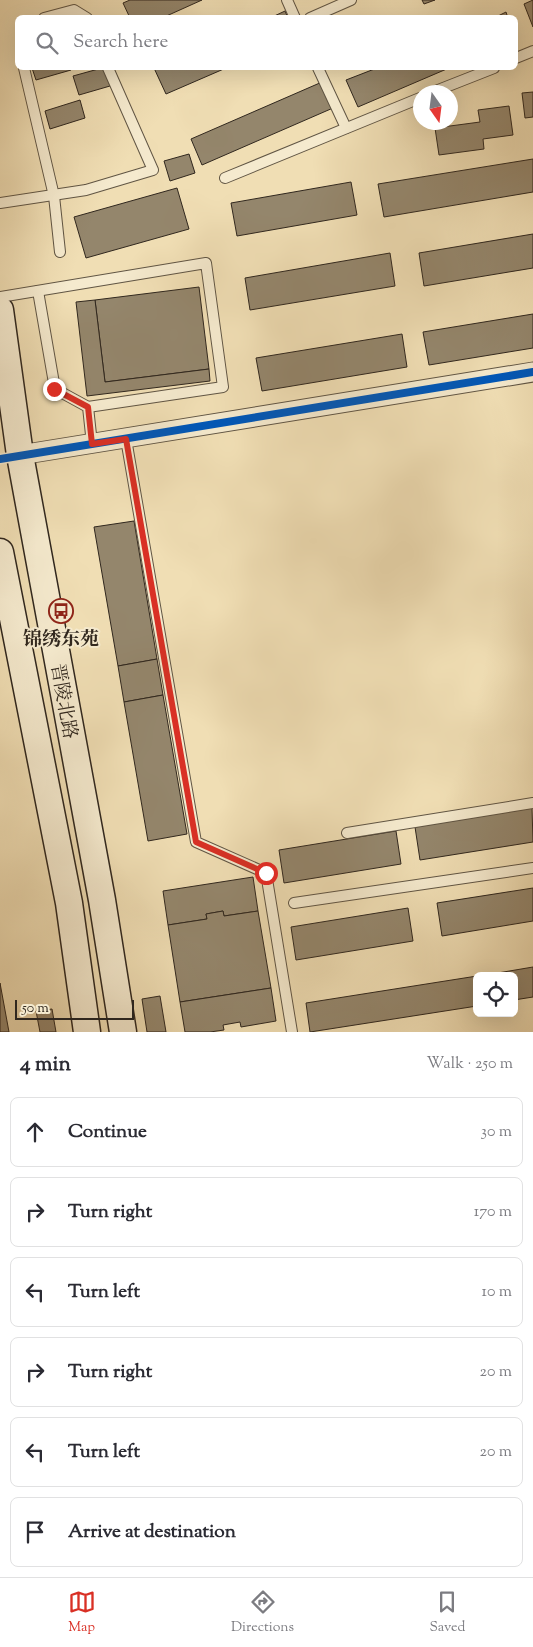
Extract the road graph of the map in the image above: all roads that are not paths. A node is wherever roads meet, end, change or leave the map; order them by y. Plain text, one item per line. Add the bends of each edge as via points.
1 (287, 0) edge
2 (351, 0) edge
3 (55, 15) edge
4 (82, 15) edge
5 (294, 15) edge
6 (317, 15) edge
7 (533, 51) edge
8 (518, 57) edge
9 (24, 70) edge
10 (109, 70) edge
11 (319, 70) edge
12 (489, 70) edge
13 (451, 85) edge
14 (413, 101) edge
15 (346, 128) junction
16 (225, 178) dead end
17 (54, 196) junction
18 (0, 203) edge
19 (60, 252) dead end
20 (38, 291) junction
21 (0, 297) edge
22 (0, 310) edge
23 (533, 372) edge
24 (88, 407) junction
25 (126, 439) junction
26 (92, 444) junction
27 (10, 457) edge
28 (0, 552) edge
29 (533, 803) edge
30 (347, 833) dead end
31 (533, 868) edge
32 (294, 903) dead end
33 (87, 1032) edge
34 (123, 1032) edge
35 (292, 1032) edge

1 - 5 lane
2 - 6 lane
3 - 4 lane via 74,10
7 - 8 lane
9 - 17 lane
10 - 17 lane via 153,170
11 - 15 lane
12 - 13 lane
14 - 15 lane
15 - 16 lane
17 - 18 lane
17 - 19 lane
20 - 21 lane
20 - 24 lane via 54,389
20 - 24 lane via 206,263 223,387
22 - 27 main road, 晋陵北路
23 - 25 street
24 - 26 lane
25 - 26 street
25 - 35 lane via 196,842 266,873
26 - 27 street
27 - 34 main road, 晋陵北路 via 102,900
28 - 33 main road, 晋陵北路 via 69,903
29 - 30 lane
31 - 32 lane

